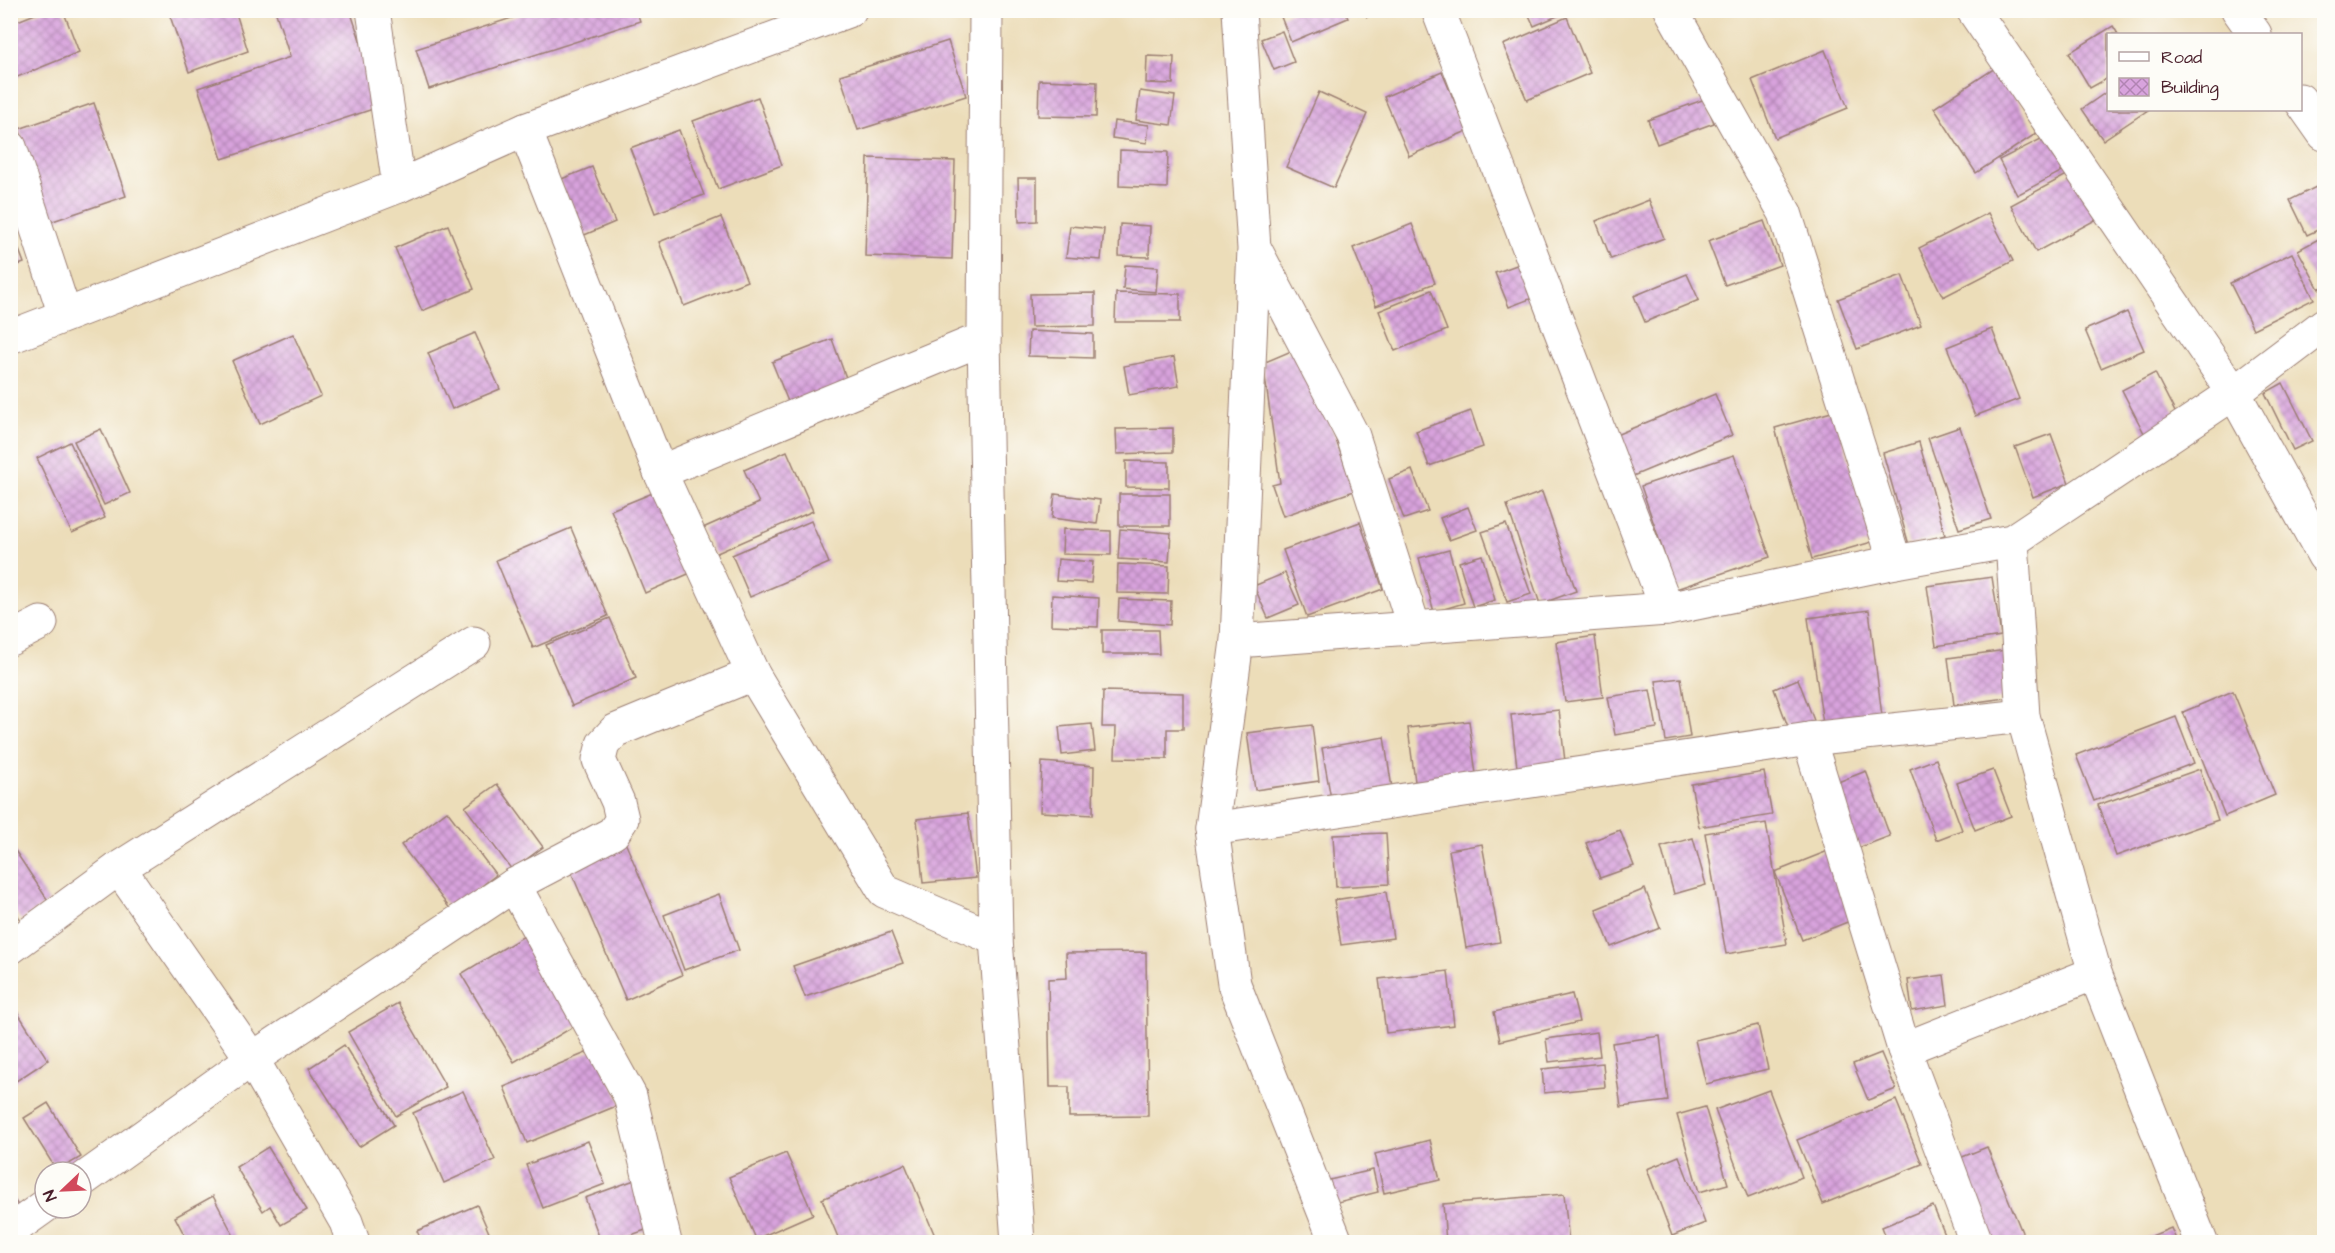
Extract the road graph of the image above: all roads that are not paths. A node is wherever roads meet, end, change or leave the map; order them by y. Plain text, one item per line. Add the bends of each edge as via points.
1 (373, 10) edge
2 (850, 10) edge
3 (986, 10) edge
4 (1239, 10) edge
5 (1438, 10) edge
6 (1671, 10) edge
7 (1973, 10) edge
8 (2238, 10) edge
9 (2254, 33) edge
10 (2302, 101) edge
11 (525, 130) junction
12 (2325, 134) edge
13 (10, 147) edge
14 (399, 186) junction
15 (1254, 249) junction
16 (65, 315) junction
17 (2325, 325) edge
18 (10, 337) edge
19 (984, 338) junction
20 (2234, 393) junction
21 (660, 472) junction
22 (2012, 541) junction
23 (2325, 556) edge
24 (1895, 562) junction
25 (1667, 609) junction
26 (41, 623) dead end
27 (1414, 627) junction
28 (10, 639) edge
29 (1237, 640) junction
30 (474, 644) dead end
31 (753, 674) junction
32 (2024, 716) junction
33 (1809, 739) junction
34 (1212, 829) junction
35 (118, 868) junction
36 (514, 885) junction
37 (996, 939) junction
38 (10, 948) edge
39 (2095, 973) junction
40 (1904, 1049) junction
41 (252, 1059) junction
42 (93, 1172) edge
43 (33, 1215) edge
44 (10, 1231) edge
45 (353, 1242) edge
46 (665, 1242) edge
47 (1018, 1242) edge
48 (1336, 1242) edge
49 (1976, 1242) edge
50 (2201, 1242) edge

1 - 14 street
2 - 11 street
3 - 19 street
4 - 15 street
5 - 25 street
6 - 24 street via 1785,213
7 - 20 street
8 - 9 street
10 - 12 street
11 - 14 street
11 - 21 street
13 - 16 street
14 - 16 street
15 - 27 street via 1353,436
15 - 29 street
16 - 18 street
17 - 20 street
19 - 21 street
19 - 37 street
20 - 22 street
20 - 23 street
21 - 31 street
22 - 24 street
22 - 32 street
24 - 25 street
25 - 27 street
26 - 28 street
27 - 29 street
29 - 34 street
30 - 35 street
31 - 36 street via 615,731 603,744 599,760 622,819 613,833
31 - 37 street via 884,891
32 - 33 street
32 - 39 street
33 - 34 street
33 - 40 street
34 - 48 street via 1234,984
35 - 38 street
35 - 41 street
36 - 41 street
36 - 46 street via 630,1096
37 - 47 street
39 - 40 street
39 - 50 street
40 - 49 street
41 - 42 street
41 - 45 street via 346,1222
43 - 44 street

